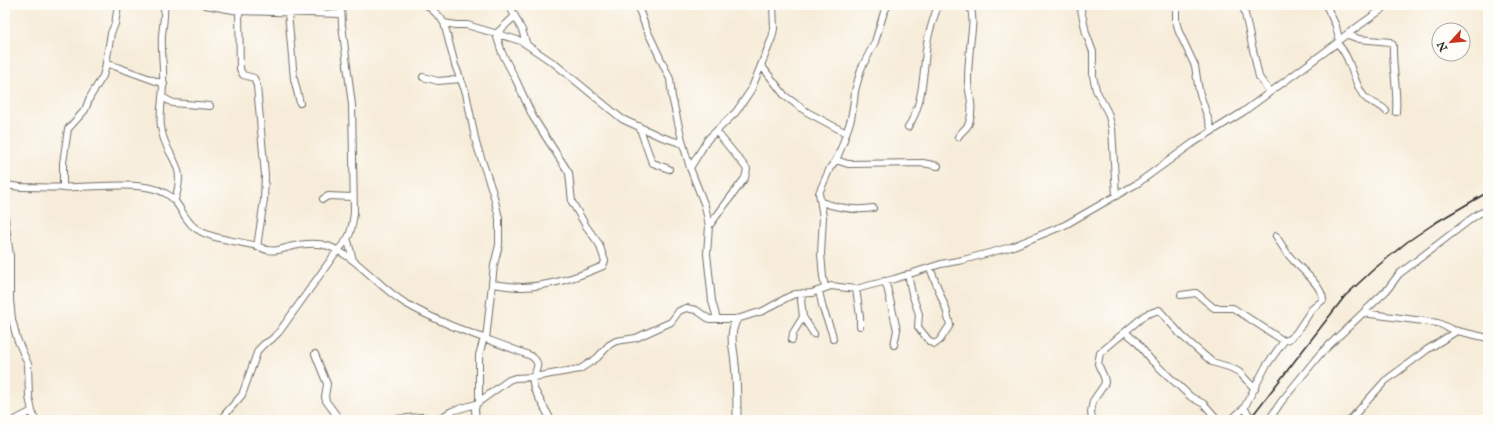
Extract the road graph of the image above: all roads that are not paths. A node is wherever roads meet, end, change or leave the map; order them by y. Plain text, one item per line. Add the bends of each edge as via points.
1 (118, 5) edge
2 (164, 5) edge
3 (205, 5) edge
4 (280, 5) edge
5 (341, 5) edge
6 (427, 5) edge
7 (509, 5) edge
8 (639, 5) edge
9 (773, 5) edge
10 (888, 5) edge
11 (938, 5) edge
12 (970, 5) edge
13 (1080, 5) edge
14 (1176, 5) edge
15 (1243, 5) edge
16 (1326, 5) edge
17 (1388, 5) edge
18 (239, 11) junction
19 (278, 12) junction
20 (288, 12) junction
21 (341, 14) junction
22 (515, 16) junction
23 (444, 23) junction
24 (496, 34) junction
25 (1348, 35) junction
26 (1338, 42) junction
27 (527, 45) junction
28 (106, 63) junction
29 (761, 65) junction
30 (423, 77) dead end
31 (462, 79) junction
32 (164, 84) junction
33 (1270, 92) junction
34 (162, 97) junction
35 (300, 102) dead end
36 (210, 106) dead end
37 (1386, 111) dead end
38 (1396, 112) dead end
39 (639, 126) junction
40 (908, 127) dead end
41 (716, 131) junction
42 (1212, 131) junction
43 (846, 133) junction
44 (958, 137) dead end
45 (683, 144) junction
46 (836, 160) junction
47 (938, 166) dead end
48 (690, 168) junction
49 (669, 169) dead end
50 (5, 185) edge
51 (63, 188) junction
52 (1116, 196) junction
53 (353, 197) junction
54 (175, 199) junction
55 (323, 199) dead end
56 (821, 202) junction
57 (873, 208) dead end
58 (1488, 210) edge
59 (5, 218) edge
60 (709, 226) junction
61 (1276, 236) dead end
62 (348, 241) junction
63 (257, 246) junction
64 (337, 251) junction
65 (353, 260) junction
66 (930, 268) junction
67 (908, 274) junction
68 (884, 281) junction
69 (492, 284) junction
70 (825, 287) junction
71 (856, 289) junction
72 (819, 291) junction
73 (803, 293) junction
74 (1181, 295) dead end
75 (1362, 313) junction
76 (803, 317) junction
77 (717, 319) junction
78 (736, 319) junction
79 (860, 326) dead end
80 (1457, 331) junction
81 (1126, 332) junction
82 (814, 334) dead end
83 (1488, 338) edge
84 (485, 339) junction
85 (833, 339) dead end
86 (792, 340) dead end
87 (1284, 341) junction
88 (894, 345) dead end
89 (315, 354) dead end
90 (533, 377) junction
91 (1255, 389) junction
92 (478, 403) junction
93 (1244, 408) junction
94 (32, 411) junction
95 (441, 418) edge
96 (1270, 419) edge
97 (15, 420) edge
98 (35, 420) edge
99 (220, 420) edge
100 (340, 420) edge
101 (383, 420) edge
102 (476, 420) edge
103 (551, 420) edge
104 (737, 420) edge
105 (1092, 420) edge
106 (1218, 420) edge
107 (1231, 420) edge
108 (1253, 420) edge
109 (1280, 420) edge
110 (1350, 420) edge

1 - 28 street
2 - 32 street
3 - 18 street
4 - 19 street
5 - 21 street
6 - 23 street
7 - 22 street
8 - 45 street via 646,28 670,79
9 - 29 street via 772,38
10 - 43 street via 875,42 861,69
11 - 40 street via 927,42 917,106
12 - 44 street via 974,20 968,80 972,107 969,123
13 - 52 street via 1093,52 1096,90 1108,113 1112,128
14 - 42 street via 1179,32 1195,66 1199,91
15 - 33 street via 1259,77
16 - 26 street via 1336,26
17 - 25 street
18 - 19 street
18 - 63 street via 240,69 243,75 254,78 257,86 265,175
19 - 20 street
20 - 21 street
20 - 35 street via 294,79
21 - 53 street via 352,105
22 - 24 street
22 - 27 street
23 - 24 street via 467,25
23 - 31 street via 455,65
24 - 27 street
24 - 69 street via 502,53 533,117 569,173 572,202 599,244 605,262 593,271 551,284 522,287
25 - 26 street
25 - 38 street via 1359,39 1390,42 1393,45 1397,85
26 - 33 street
26 - 37 street via 1346,53 1363,95 1368,101
27 - 39 street via 555,64 622,119
28 - 32 street
28 - 51 street via 103,76 85,110 68,129 63,163
29 - 41 street via 744,101
29 - 43 street via 785,96 807,112
30 - 31 street via 438,81
31 - 69 street via 476,144 499,218 499,245
32 - 34 street
33 - 42 street
34 - 36 street via 173,103
34 - 54 street via 162,134 180,175
39 - 45 street via 658,136
39 - 49 street via 653,163
41 - 48 street
41 - 60 street via 747,168 745,178
42 - 52 street
43 - 46 street
45 - 48 street
46 - 47 street via 848,164 923,163
46 - 56 street via 819,193
48 - 60 street via 702,195
50 - 51 street
51 - 54 street via 146,187
52 - 66 street via 1065,225 1011,247
53 - 55 street via 328,196
53 - 62 street via 352,231
54 - 63 street via 187,220 200,231 218,238
56 - 57 street via 844,209
56 - 70 street via 821,254
58 - 75 street via 1470,219 1399,274 1387,290
59 - 94 street via 10,256 12,319 16,339 28,364 28,388
60 - 77 street via 707,254 712,301
61 - 87 street via 1323,297 1296,333
62 - 64 street
62 - 65 street
63 - 64 street via 276,251 318,244
64 - 65 street
64 - 99 street via 279,332 258,350 242,395
65 - 84 street via 383,288 405,303
66 - 67 street
66 - 67 street via 950,325 935,344 930,342 918,327 919,314
67 - 68 street
68 - 71 street
68 - 88 street via 897,330
69 - 84 street
70 - 71 street
70 - 72 street
71 - 79 street
72 - 73 street
72 - 85 street
73 - 76 street
73 - 78 street via 788,297 763,311
74 - 87 street via 1196,293 1214,308 1233,308
75 - 80 street via 1438,323
75 - 96 street via 1320,354
76 - 82 street
76 - 86 street via 793,333
77 - 78 street
77 - 90 street via 709,319 696,310 686,308 679,311 671,322 636,338 616,341 609,345 597,358 580,369
78 - 104 street via 731,336 735,363
80 - 83 street
80 - 110 street via 1385,381
81 - 91 street via 1145,315 1159,310 1182,336 1207,358 1215,364 1229,366 1239,372
81 - 105 street via 1100,353 1098,364 1105,382 1093,401
81 - 106 street via 1150,359 1191,397 1204,404
84 - 90 street via 536,359 538,364
84 - 92 street via 479,355
87 - 91 street via 1266,366
89 - 100 street via 327,384 326,401
90 - 92 street via 509,380
90 - 103 street via 534,388
91 - 93 street
92 - 95 street via 452,411
92 - 102 street via 475,410
93 - 107 street
93 - 108 street
94 - 97 street
94 - 98 street
95 - 101 street via 420,416
96 - 109 street

